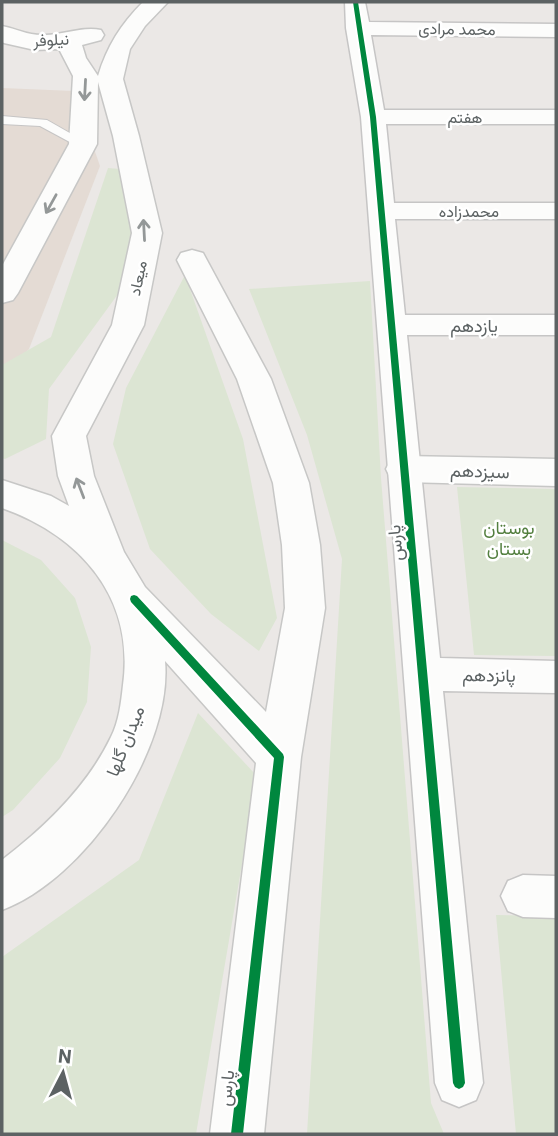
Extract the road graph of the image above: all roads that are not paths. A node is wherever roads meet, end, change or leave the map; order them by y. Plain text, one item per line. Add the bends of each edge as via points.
1 (156, 2) edge
2 (355, 2) edge
3 (357, 28) junction
4 (556, 30) edge
5 (2, 33) edge
6 (68, 40) junction
7 (373, 117) junction
8 (556, 117) edge
9 (2, 120) edge
10 (127, 136) junction
11 (83, 144) junction
12 (381, 211) junction
13 (556, 211) edge
14 (192, 260) dead end
15 (2, 293) edge
16 (391, 325) junction
17 (556, 325) edge
18 (404, 469) junction
19 (556, 473) edge
20 (2, 494) edge
21 (105, 552) junction
22 (134, 599) junction
23 (422, 674) junction
24 (556, 677) edge
25 (279, 757) junction
26 (2, 887) edge
27 (459, 1083) dead end
28 (237, 1134) edge

1 - 6 street, نیلوفر via 101,32
1 - 10 street, میعاد via 118,49 110,79
2 - 3 street, پارس
3 - 4 street, محمد مرادی
3 - 7 street, پارس
5 - 6 street, نیلوفر via 18,41
6 -> 11 street via 86,76
7 - 8 street, هفتم
7 - 12 street, پارس
9 - 11 lane via 43,123
10 - 11 street
21 -> 10 street, میعاد via 75,476 69,436 128,325 147,233
11 -> 15 street
12 - 13 street, محمدزاده
12 - 16 street, پارس
14 - 25 street, پارس via 254,379 291,484 305,608
16 - 17 street, یازدهم
16 - 18 street, پارس
18 - 19 street, سیزدهم
18 - 23 street, پارس
20 - 21 street, میدان گلها via 69,521
21 - 22 street, میدان گلها
22 - 25 street
22 - 26 street, میدان گلها via 146,652 141,712 116,773 71,832
23 - 24 street, پانزدهم
23 - 27 street, پارس
25 - 28 street, پارس

